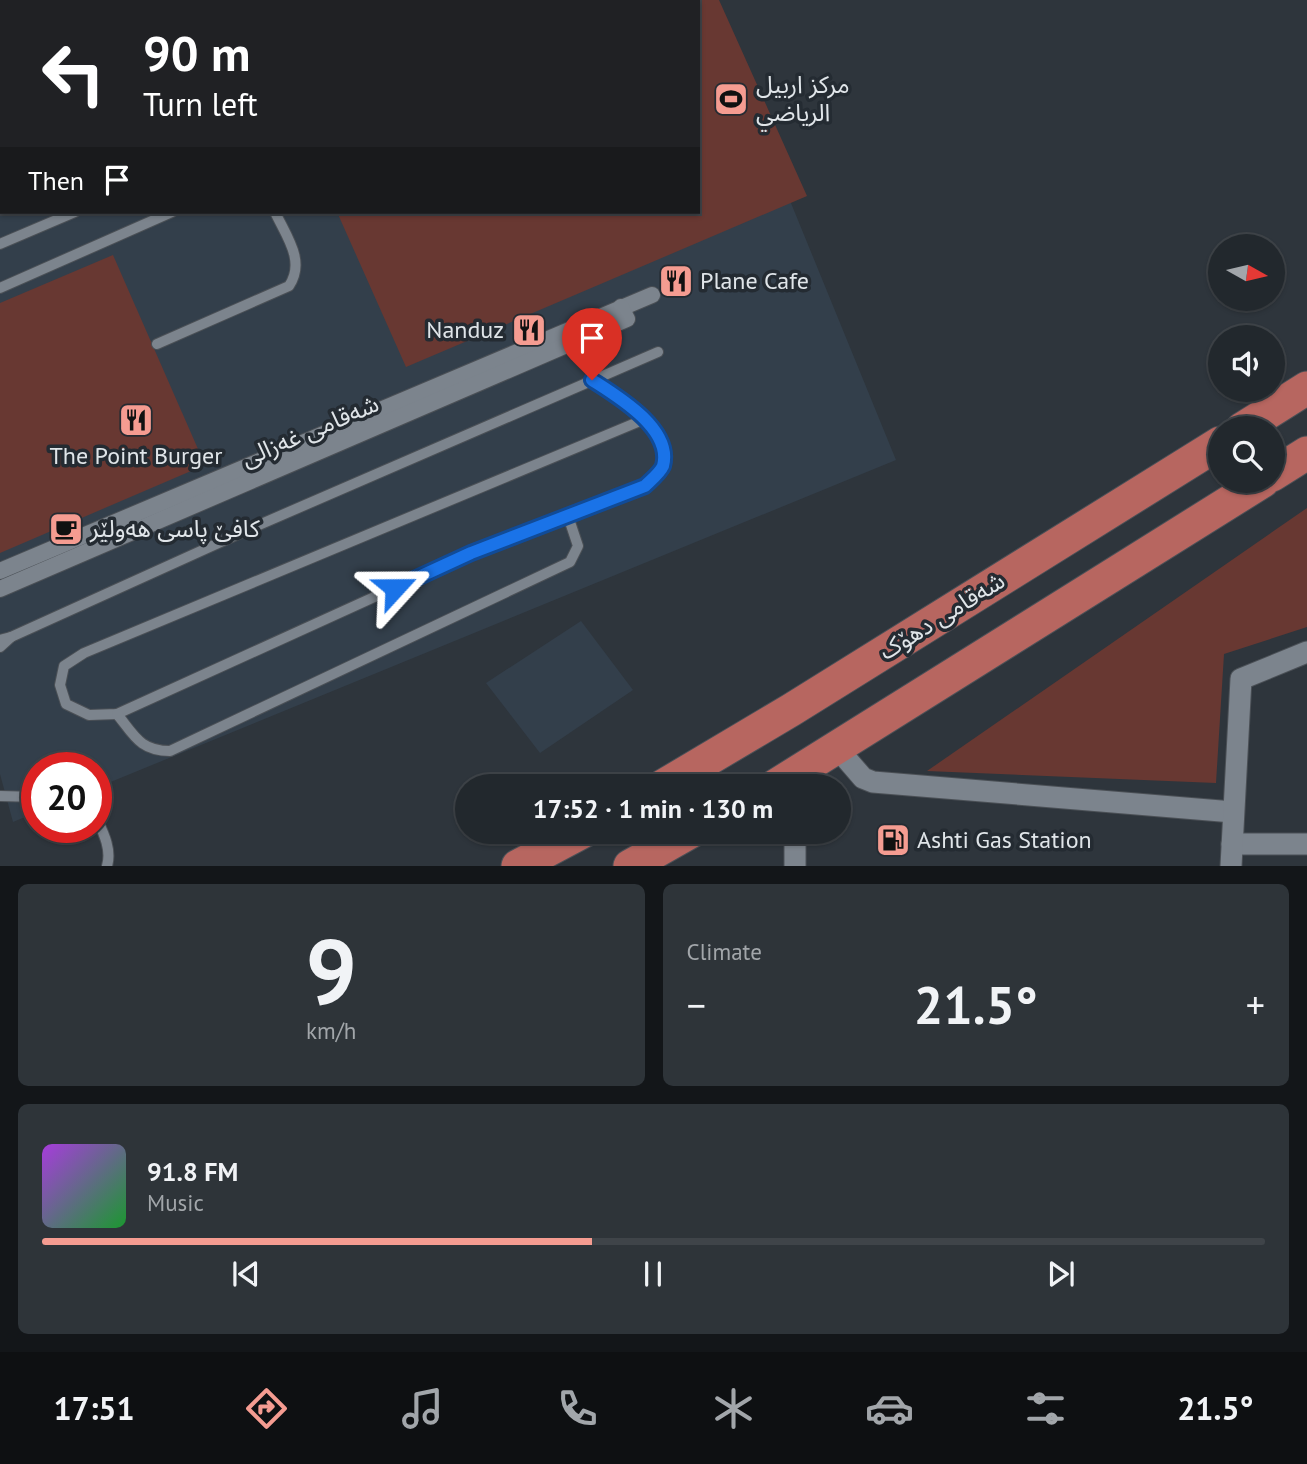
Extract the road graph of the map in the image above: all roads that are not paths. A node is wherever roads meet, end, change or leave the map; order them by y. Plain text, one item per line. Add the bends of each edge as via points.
1 (70, 214) edge
2 (167, 214) edge
3 (276, 214) edge
4 (0, 244) edge
5 (0, 288) edge
6 (652, 295) dead end
7 (621, 307) junction
8 (158, 344) dead end
9 (658, 352) dead end
10 (592, 380) junction
11 (1307, 388) edge
12 (1263, 416) edge
13 (645, 419) junction
14 (1208, 451) edge
15 (1307, 453) edge
16 (1285, 467) edge
17 (1244, 493) edge
18 (568, 516) junction
19 (0, 571) edge
20 (0, 589) edge
21 (6, 639) edge
22 (0, 647) edge
23 (886, 652) junction
24 (1307, 652) edge
25 (914, 697) junction
26 (117, 714) junction
27 (837, 748) junction
28 (683, 774) edge
29 (800, 774) edge
30 (0, 796) edge
31 (21, 797) edge
32 (1233, 812) junction
33 (106, 843) edge
34 (559, 844) edge
35 (669, 844) edge
36 (795, 844) edge
37 (1307, 844) edge
38 (1231, 855) edge
39 (107, 866) edge
40 (518, 866) edge
41 (630, 866) edge
42 (795, 866) edge

1 - 4 lane
2 - 5 lane
3 - 8 lane via 298,263 289,286
6 - 7 street, شەقامی غەزالی
7 - 19 street, شەقامی غەزالی
7 - 20 street, شەقامی غەزالی via 626,319
9 - 10 lane
10 - 13 lane
10 - 21 lane
11 - 12 highway
13 - 18 lane via 663,453 662,468 645,486
13 - 26 lane via 97,648 64,666 60,685 66,704 89,715
14 - 23 highway, شەقامی دهۆک
15 - 16 highway
17 - 25 highway
18 - 26 lane via 471,553
18 - 26 lane via 578,546 570,562 170,751 141,744
21 - 22 lane
23 - 25 highway
23 - 28 highway, شەقامی دهۆک
24 - 32 street via 1241,680
25 - 27 highway
27 - 29 highway
27 - 32 street via 863,778 873,782
30 - 31 lane
32 - 38 street
33 - 39 lane
34 - 40 highway
35 - 41 highway
36 - 42 street
37 - 38 street

